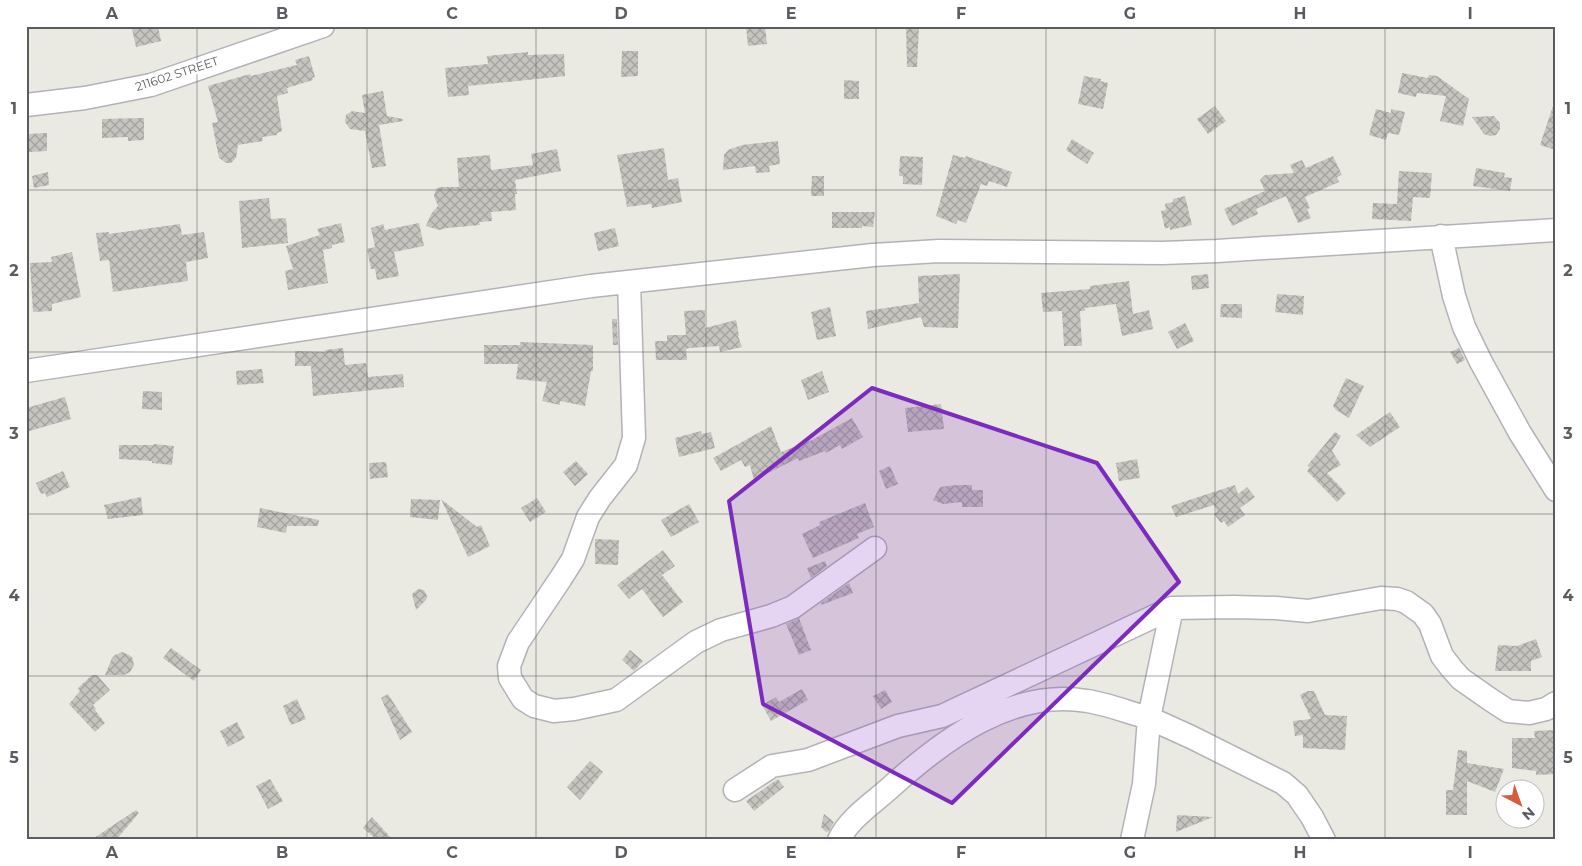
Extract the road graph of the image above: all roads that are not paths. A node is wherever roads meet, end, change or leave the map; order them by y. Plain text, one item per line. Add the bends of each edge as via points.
1 (323, 26) edge
2 (26, 105) edge
3 (1556, 230) edge
4 (1441, 236) junction
5 (629, 282) junction
6 (26, 371) edge
7 (1556, 490) edge
8 (875, 548) dead end
9 (1172, 608) junction
10 (1556, 703) edge
11 (1149, 718) junction
12 (735, 790) dead end
13 (839, 840) edge
14 (1132, 840) edge
15 (1324, 840) edge

1 - 2 street, 211602 STREET via 151,84 85,98
3 - 4 street
4 - 5 street via 1266,249 1153,253 939,251 873,255
4 - 7 street via 1464,327 1520,434
5 - 6 street
5 - 8 street via 634,438 630,455 588,517 573,559 518,642 509,666 510,678 523,698 534,706 554,711 616,700 696,642 721,630 793,607
9 - 10 street via 1251,607 1308,611 1381,598 1397,599 1423,614 1442,656 1452,669 1491,700 1508,711 1529,713
9 - 11 street
9 - 12 street via 942,716 898,726 808,760 772,766
11 - 13 street via 1087,701 1046,699 1013,707 947,741 854,820
11 - 14 street via 1144,784
11 - 15 street via 1283,783 1297,795

